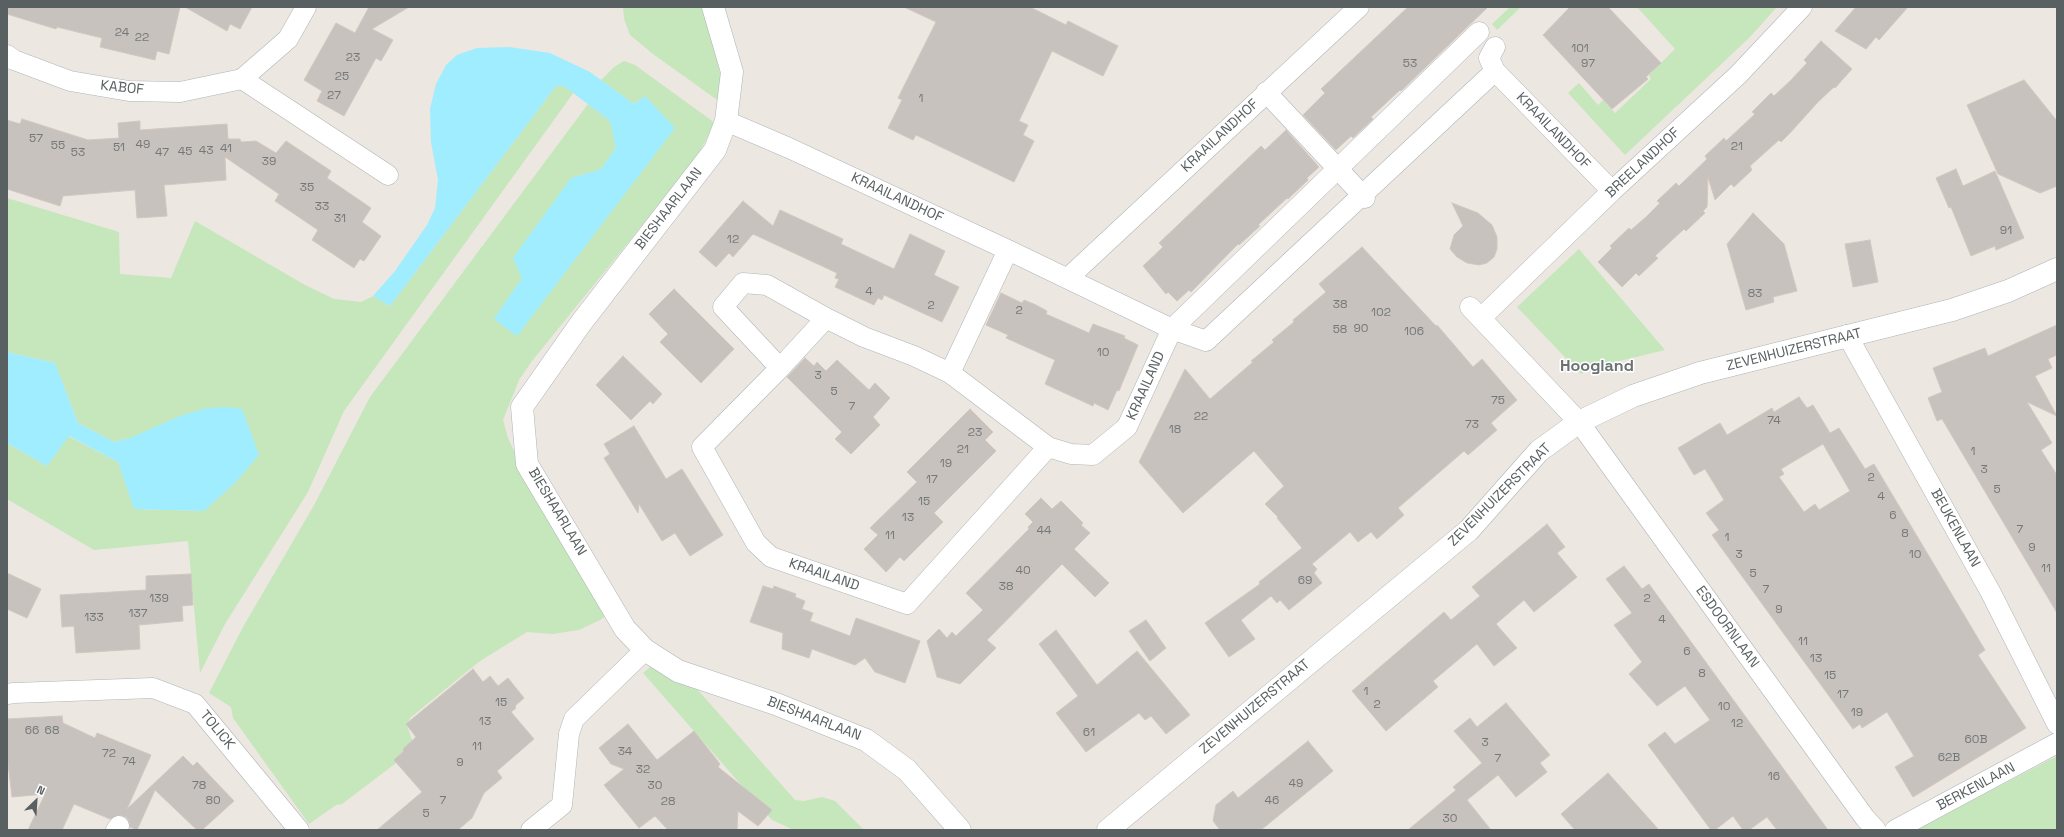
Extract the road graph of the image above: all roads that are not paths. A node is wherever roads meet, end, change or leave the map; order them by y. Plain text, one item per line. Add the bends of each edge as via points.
1 (306, 7) edge
2 (713, 7) edge
3 (1359, 7) edge
4 (1802, 7) edge
5 (1479, 32) dead end
6 (1495, 47) dead end
7 (7, 55) edge
8 (1495, 71) junction
9 (242, 79) junction
10 (1266, 92) junction
11 (726, 121) junction
12 (1338, 169) junction
13 (388, 175) dead end
14 (1612, 191) junction
15 (1363, 196) junction
16 (1008, 250) junction
17 (2057, 270) edge
18 (1068, 278) junction
19 (826, 318) junction
20 (1172, 329) junction
21 (1847, 335) junction
22 (780, 368) junction
23 (950, 373) junction
24 (1579, 422) junction
25 (1048, 447) junction
26 (645, 650) junction
27 (7, 694) edge
28 (2057, 724) edge
29 (2057, 743) edge
30 (299, 830) edge
31 (531, 830) edge
32 (960, 830) edge
33 (1108, 830) edge
34 (1876, 830) edge
35 (1895, 830) edge

1 - 9 street, KABOF via 288,39
2 - 11 street, BIESHAARLAAN via 732,72
3 - 10 street, KRAAILANDHOF
4 - 14 street, BREELANDHOF via 1738,75
5 - 12 street
6 - 8 street via 1489,58
7 - 9 street, KABOF via 70,81 129,92 180,92
8 - 14 street, KRAAILANDHOF
8 - 15 street, KRAAILANDHOF
9 - 13 street
10 - 12 street, KRAAILANDHOF
10 - 18 street, KRAAILANDHOF
11 - 16 street, KRAAILANDHOF
11 - 26 street, BIESHAARLAAN via 715,150 581,323 522,407 527,464 625,629
12 - 15 street, KRAAILANDHOF
12 - 20 street
14 - 24 street, BREELANDHOF via 1476,312
15 - 20 street, KRAAILANDHOF via 1206,341
16 - 18 street, KRAAILANDHOF
16 - 23 street
17 - 21 street, ZEVENHUIZERSTRAAT via 2008,291 1966,305
18 - 20 street, KRAAILANDHOF
19 - 22 street, KRAAILAND
19 - 22 street, KRAAILAND via 767,285 743,283 723,307
19 - 23 street, KRAAILAND via 864,338 914,356
20 - 25 street, KRAAILAND via 1128,428 1093,455 1071,454
21 - 24 street, ZEVENHUIZERSTRAAT via 1700,373 1633,396
21 - 28 street, BEUKENLAAN via 1991,593
22 - 25 street, KRAAILAND via 702,447 756,543 771,557 907,604
23 - 25 street, KRAAILAND
24 - 33 street, ZEVENHUIZERSTRAAT via 1539,451 1469,530
24 - 34 street, ESDOORNLAAN
26 - 31 street via 574,719 569,734 562,805
26 - 32 street, BIESHAARLAAN via 678,671 776,704 866,740 907,770
27 - 30 street, TOLICK via 153,688 195,704
29 - 35 street, BERKENLAAN

